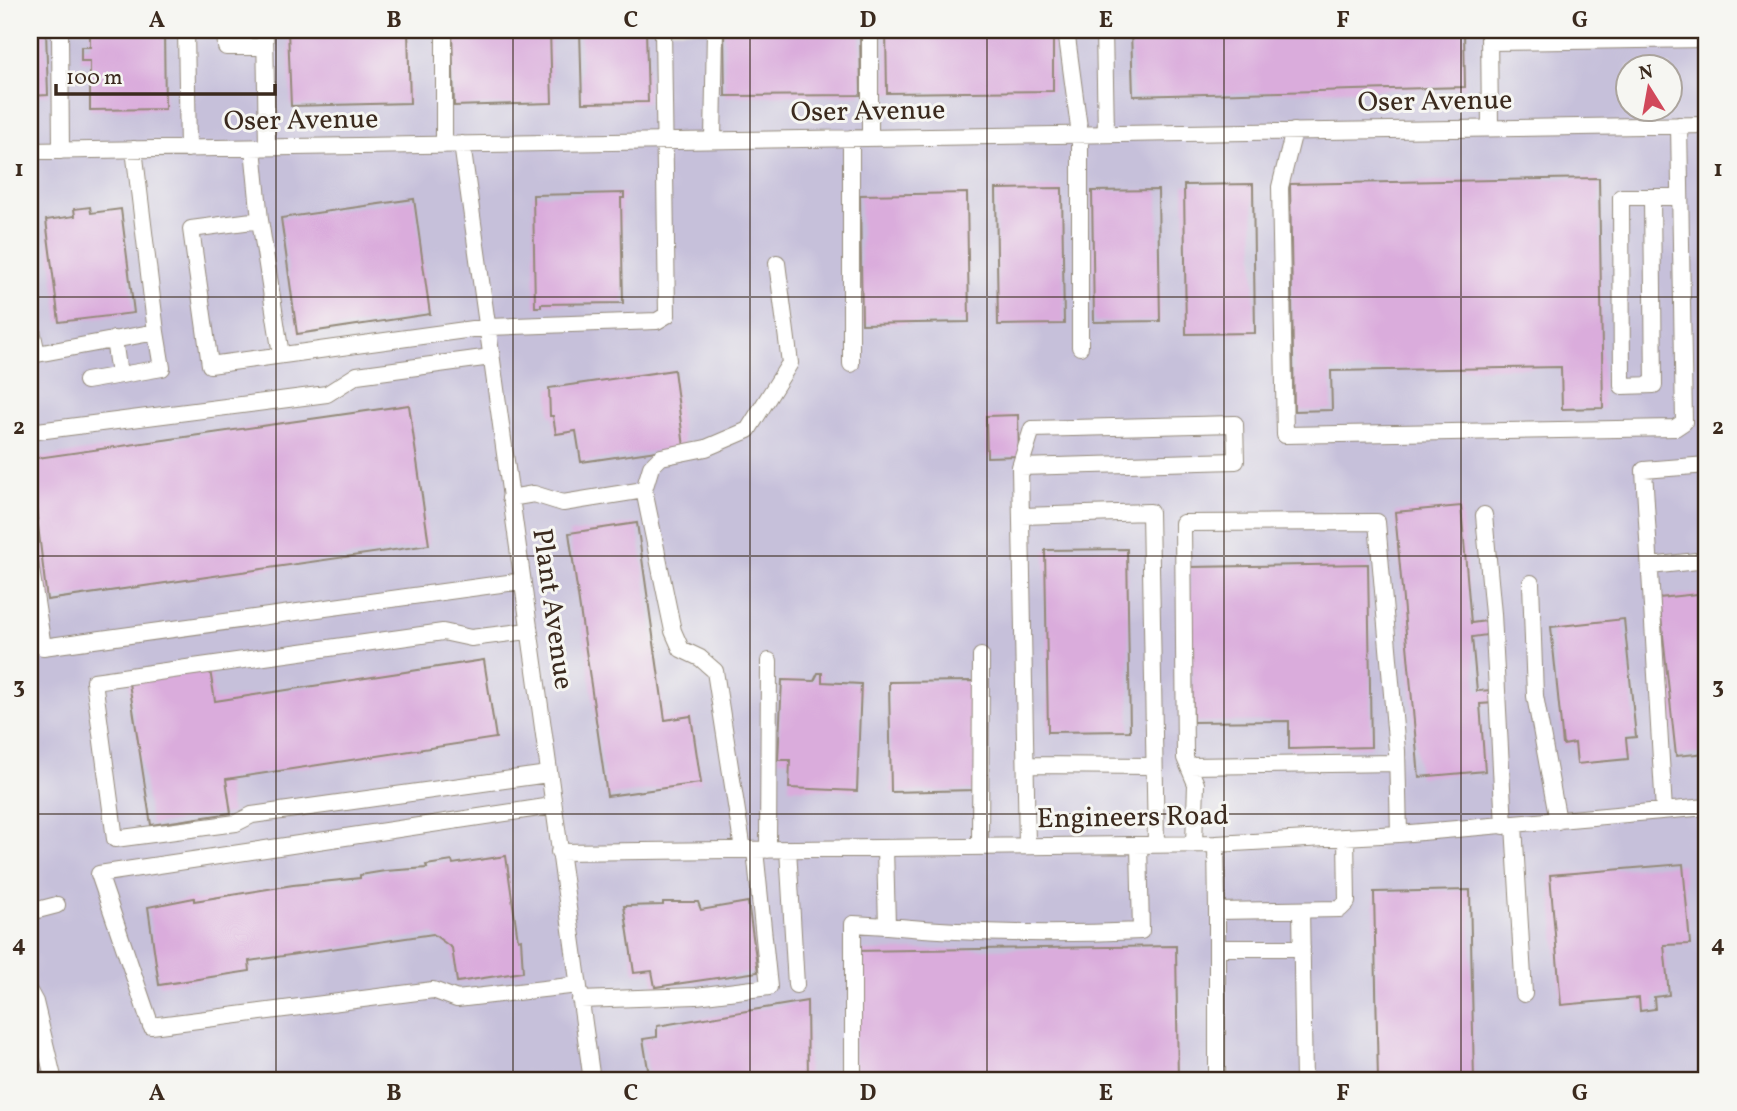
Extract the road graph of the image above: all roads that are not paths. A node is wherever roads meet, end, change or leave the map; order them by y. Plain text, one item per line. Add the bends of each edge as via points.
1 (60, 30) edge
2 (186, 30) edge
3 (225, 30) edge
4 (265, 30) edge
5 (444, 30) edge
6 (663, 30) edge
7 (715, 30) edge
8 (870, 30) edge
9 (1066, 30) edge
10 (1104, 30) edge
11 (1489, 36) edge
12 (1707, 38) edge
13 (265, 47) junction
14 (1679, 125) junction
15 (1707, 125) edge
16 (1490, 127) junction
17 (1294, 131) junction
18 (1106, 134) junction
19 (1080, 135) junction
20 (851, 138) junction
21 (870, 138) junction
22 (713, 140) junction
23 (666, 141) junction
24 (462, 144) junction
25 (444, 145) junction
26 (260, 147) junction
27 (134, 149) junction
28 (188, 149) junction
29 (30, 151) edge
30 (61, 151) junction
31 (1652, 197) junction
32 (1680, 197) junction
33 (260, 220) junction
34 (778, 263) dead end
35 (30, 321) edge
36 (487, 327) junction
37 (156, 332) junction
38 (114, 339) junction
39 (1080, 347) dead end
40 (34, 355) edge
41 (281, 355) junction
42 (491, 357) junction
43 (851, 363) dead end
44 (119, 375) junction
45 (86, 381) dead end
46 (30, 432) edge
47 (1707, 466) edge
48 (1020, 467) junction
49 (644, 490) junction
50 (510, 498) junction
51 (1484, 515) dead end
52 (1022, 516) junction
53 (1707, 560) edge
54 (30, 563) edge
55 (1650, 566) junction
56 (522, 581) junction
57 (1531, 583) dead end
58 (528, 631) junction
59 (981, 656) dead end
60 (769, 661) dead end
61 (1397, 763) junction
62 (1026, 765) junction
63 (1154, 766) junction
64 (1189, 766) junction
65 (548, 774) junction
66 (552, 806) junction
67 (1707, 807) edge
68 (1664, 811) junction
69 (1559, 821) junction
70 (1509, 826) junction
71 (1399, 834) junction
72 (1346, 838) junction
73 (1194, 844) junction
74 (1216, 844) junction
75 (1139, 845) junction
76 (1156, 845) junction
77 (1027, 846) junction
78 (980, 847) junction
79 (885, 848) junction
80 (788, 849) junction
81 (755, 850) junction
82 (559, 852) junction
83 (57, 905) dead end
84 (1301, 909) junction
85 (1217, 911) junction
86 (30, 912) edge
87 (887, 926) junction
88 (1217, 948) junction
89 (1302, 948) junction
90 (796, 985) dead end
91 (579, 992) junction
92 (30, 993) edge
93 (1524, 993) dead end
94 (54, 1081) edge
95 (592, 1081) edge
96 (853, 1081) edge
97 (1217, 1081) edge
98 (1304, 1081) edge

1 - 30 street
2 - 28 street
3 - 13 street via 226,47
4 - 13 street
5 - 25 street
6 - 23 street
7 - 22 street
8 - 21 street
9 - 19 street
10 - 18 street
11 - 12 street
11 - 16 street
13 - 26 street
14 - 15 street, Oser Avenue
14 - 16 street, Oser Avenue
14 - 32 street
16 - 17 street, Oser Avenue
17 - 18 street, Oser Avenue
17 - 32 street via 1280,187 1284,435 1675,428 1684,422
18 - 19 street, Oser Avenue
19 - 21 street, Oser Avenue
19 - 39 street
20 - 21 street, Oser Avenue
20 - 22 street, Oser Avenue
20 - 43 street
22 - 23 street, Oser Avenue
23 - 24 street, Oser Avenue
23 - 36 street via 667,315 657,321
24 - 25 street, Oser Avenue
24 - 36 street, Plant Avenue
25 - 26 street, Oser Avenue
26 - 28 street, Oser Avenue
26 - 33 street
27 - 28 street, Oser Avenue
27 - 30 street, Oser Avenue
27 - 37 street
29 - 30 street, Oser Avenue
31 - 31 street via 1621,197 1622,386 1654,384
31 - 32 street
33 - 41 street
33 - 41 street via 191,229 210,365
34 - 49 street via 790,363 748,430 706,448 661,457 651,467
35 - 40 street
36 - 41 street
36 - 42 street, Plant Avenue
37 - 38 street
37 - 44 street via 162,368
38 - 40 street
38 - 44 street
42 - 46 street via 357,375 327,394
42 - 50 street, Plant Avenue
44 - 45 street
47 - 55 street via 1644,470
48 - 48 street via 1236,461 1235,424 1032,429
48 - 52 street
49 - 50 street via 563,503 534,494
49 - 81 street via 673,631 681,649 715,671
50 - 56 street, Plant Avenue
51 - 70 street
52 - 62 street
52 - 63 street via 1150,512
53 - 55 street
54 - 56 street via 43,647
55 - 68 street
56 - 58 street, Plant Avenue
57 - 69 street via 1535,696
58 - 65 street, Plant Avenue
58 - 65 street via 471,638 443,632 94,681 115,839
59 - 78 street
60 - 81 street
61 - 64 street
61 - 64 street via 1377,522 1183,523 1185,758
61 - 71 street
62 - 63 street
62 - 77 street
63 - 76 street
64 - 73 street via 1196,784
65 - 66 street, Plant Avenue
66 - 82 street, Plant Avenue
66 - 91 street via 99,874 151,1026 433,990 457,999
67 - 68 street, Engineers Road
68 - 69 street, Engineers Road
69 - 70 street, Engineers Road
70 - 71 street, Engineers Road
70 - 93 street
71 - 72 street, Engineers Road
72 - 74 street, Engineers Road
72 - 84 street via 1344,907
73 - 74 street, Engineers Road
73 - 76 street, Engineers Road
74 - 85 street
75 - 76 street, Engineers Road
75 - 77 street, Engineers Road
75 - 87 street via 1141,931 1063,935
77 - 78 street, Engineers Road
78 - 79 street, Engineers Road
79 - 80 street, Engineers Road
79 - 87 street
80 - 81 street, Engineers Road
80 - 90 street
81 - 82 street, Engineers Road
81 - 91 street via 769,987 696,996
82 - 91 street, Plant Avenue
83 - 86 street
84 - 85 street
84 - 89 street
85 - 88 street
87 - 96 street via 853,925
88 - 89 street
88 - 97 street
89 - 98 street
91 - 95 street, Plant Avenue
92 - 94 street

